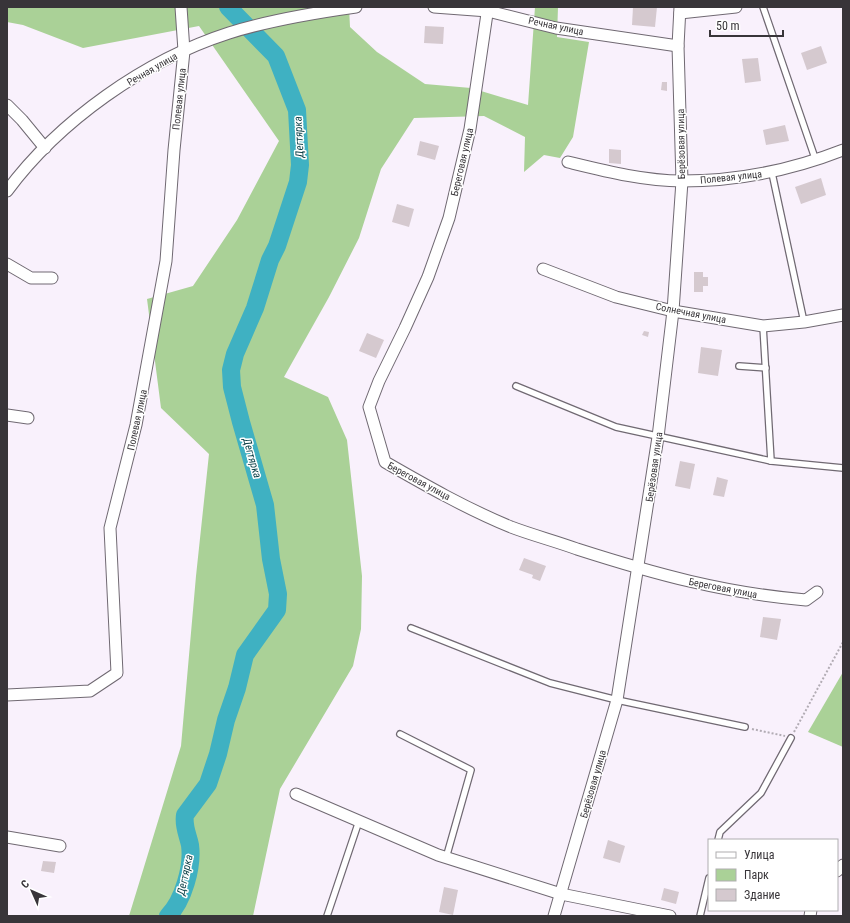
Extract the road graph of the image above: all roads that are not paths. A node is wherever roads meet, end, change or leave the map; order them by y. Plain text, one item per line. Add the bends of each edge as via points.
1 (181, 7) edge
2 (356, 7) edge
3 (434, 7) edge
4 (736, 7) edge
5 (763, 7) edge
6 (488, 9) edge
7 (680, 10) edge
8 (678, 46) junction
9 (184, 51) junction
10 (7, 105) edge
11 (45, 148) junction
12 (843, 150) edge
13 (816, 161) junction
14 (568, 162) dead end
15 (772, 172) junction
16 (682, 182) junction
17 (7, 191) edge
18 (7, 264) edge
19 (543, 269) dead end
20 (52, 278) dead end
21 (673, 311) junction
22 (843, 315) edge
23 (804, 322) junction
24 (763, 326) junction
25 (739, 366) dead end
26 (766, 368) junction
27 (516, 386) dead end
28 (7, 415) edge
29 (28, 418) dead end
30 (658, 437) junction
31 (771, 461) junction
32 (843, 468) edge
33 (639, 569) junction
34 (817, 592) dead end
35 (411, 628) dead end
36 (7, 695) edge
37 (617, 700) junction
38 (745, 727) road end
39 (400, 734) dead end
40 (791, 738) road end
41 (296, 794) dead end
42 (359, 821) junction
43 (7, 837) edge
44 (718, 839) edge
45 (60, 846) dead end
46 (446, 858) junction
47 (708, 882) edge
48 (561, 894) junction
49 (327, 916) edge
50 (554, 916) edge
51 (670, 916) edge
52 (700, 916) edge

1 - 9 street
2 - 9 street, Речная улица via 280,19 227,34
3 - 6 street, Речная улица
4 - 7 street
5 - 13 lane
6 - 8 street, Речная улица via 556,28
6 - 33 street, Береговая улица via 470,129 449,218 428,277 378,381 369,408 384,462 511,527
7 - 8 street, Берёзовая улица
8 - 16 street, Берёзовая улица
9 - 11 street, Речная улица via 106,96
9 - 36 street, Полевая улица via 166,261 136,425 110,528 117,674 90,691
10 - 11 street
11 - 17 street, Речная улица via 21,172
12 - 13 street, Полевая улица
13 - 15 street, Полевая улица
14 - 16 street, Полевая улица via 623,175
15 - 16 street, Полевая улица
15 - 23 lane
16 - 21 street, Берёзовая улица
18 - 20 street via 31,278
19 - 21 street, Солнечная улица via 616,297
21 - 24 street, Солнечная улица
21 - 30 street, Берёзовая улица
22 - 23 street, Солнечная улица
23 - 24 street, Солнечная улица
24 - 26 lane
25 - 26 lane
26 - 31 lane
27 - 30 lane via 616,427
28 - 29 street
30 - 31 lane
30 - 33 street, Берёзовая улица
31 - 32 lane
33 - 34 street, Береговая улица via 757,596 806,600
33 - 37 street, Берёзовая улица
35 - 37 lane via 550,683
37 - 38 lane
37 - 48 street, Берёзовая улица
39 - 46 lane via 471,770
40 - 44 lane via 761,793 720,832
41 - 42 street
42 - 46 street
42 - 49 lane
43 - 45 street
46 - 48 street
47 - 52 lane
48 - 50 street, Берёзовая улица
48 - 51 street

